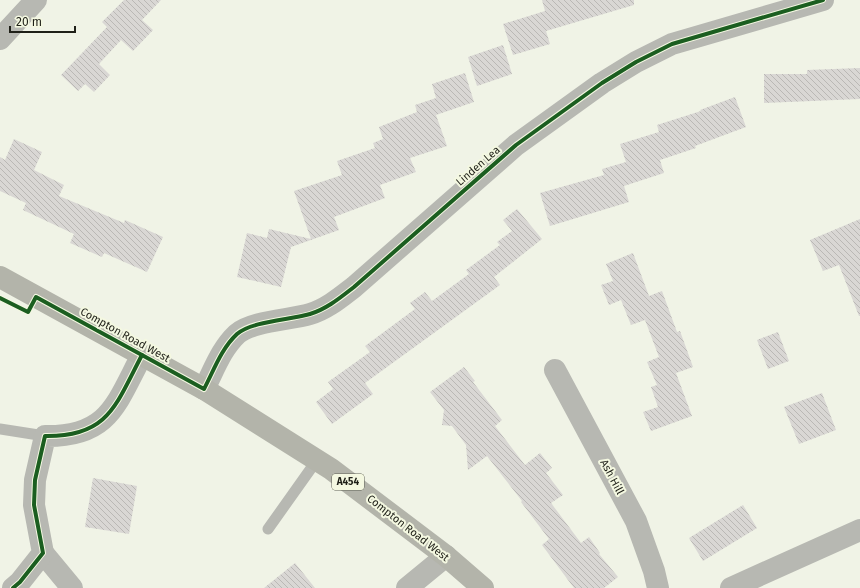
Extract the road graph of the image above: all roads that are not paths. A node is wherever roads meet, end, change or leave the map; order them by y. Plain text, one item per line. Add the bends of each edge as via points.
1 (36, 0) edge
2 (809, 2) edge
3 (0, 39) edge
4 (0, 277) edge
5 (142, 355) junction
6 (555, 370) dead end
7 (204, 389) junction
8 (0, 429) edge
9 (45, 436) junction
10 (317, 460) junction
11 (268, 529) dead end
12 (860, 530) edge
13 (43, 553) junction
14 (446, 556) junction
15 (13, 588) edge
16 (72, 588) edge
17 (407, 588) edge
18 (483, 588) edge
19 (658, 588) edge
20 (731, 588) edge

1 - 3 street
2 - 7 street, Linden Lea via 672,44 602,83 516,145 336,301 311,314 248,328 239,333 220,356
4 - 5 highway, Compton Road West / A454
5 - 7 highway, Compton Road West / A454
5 - 9 street via 117,403 105,418 92,428 72,434
6 - 19 street, Ash Hill via 636,521
7 - 10 highway, Compton Road West / A454
8 - 9 lane
9 - 13 street via 35,480 34,505
10 - 11 lane
10 - 14 highway, Compton Road West / A454
12 - 20 street
13 - 15 street
13 - 16 street
14 - 17 street
14 - 18 highway, Compton Road West / A454

